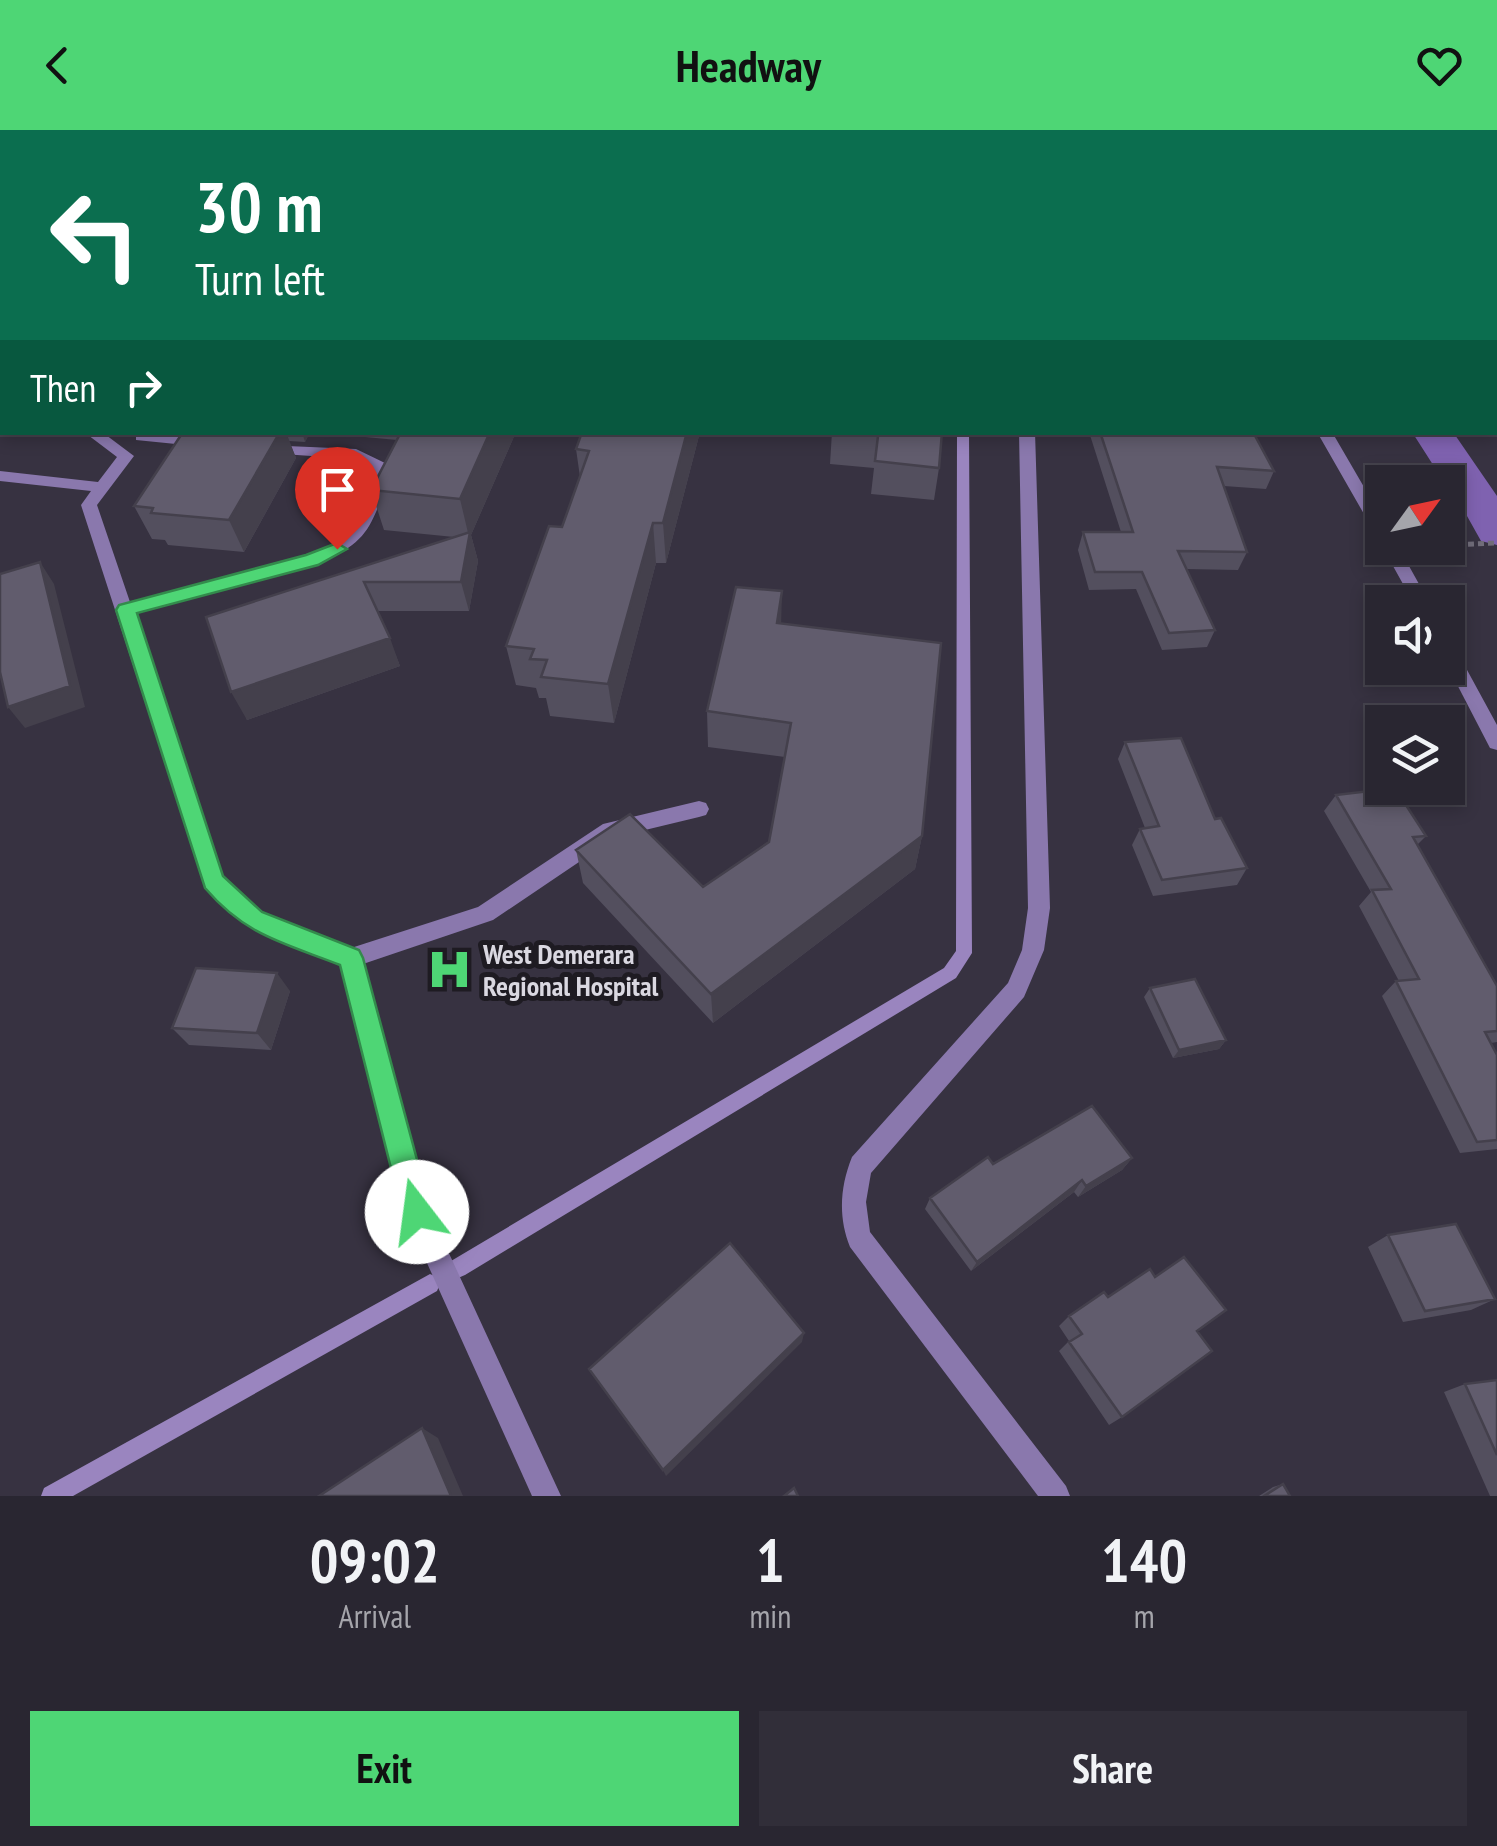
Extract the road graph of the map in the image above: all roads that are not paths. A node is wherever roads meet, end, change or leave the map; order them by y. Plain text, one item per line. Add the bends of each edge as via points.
1 (95, 435) edge
2 (144, 435) edge
3 (1026, 435) edge
4 (1326, 435) edge
5 (220, 444) edge
6 (258, 447) edge
7 (126, 456) junction
8 (1, 476) edge
9 (100, 487) junction
10 (1365, 502) edge
11 (126, 610) junction
12 (1465, 684) edge
13 (1497, 743) edge
14 (699, 809) dead end
15 (350, 958) junction
16 (548, 1496) edge
17 (1056, 1496) edge

1 - 7 street
2 - 5 street
2 - 7 street
3 - 17 street via 1034,950 1016,990 862,1166 852,1211 859,1238
4 - 10 street
6 - 11 street via 356,454 377,463 382,479 357,535 312,560
7 - 9 street
8 - 9 street
9 - 11 street via 89,505
11 - 15 street via 213,881 253,919
12 - 13 street
14 - 15 street via 610,830 485,914
15 - 16 street via 417,1212

